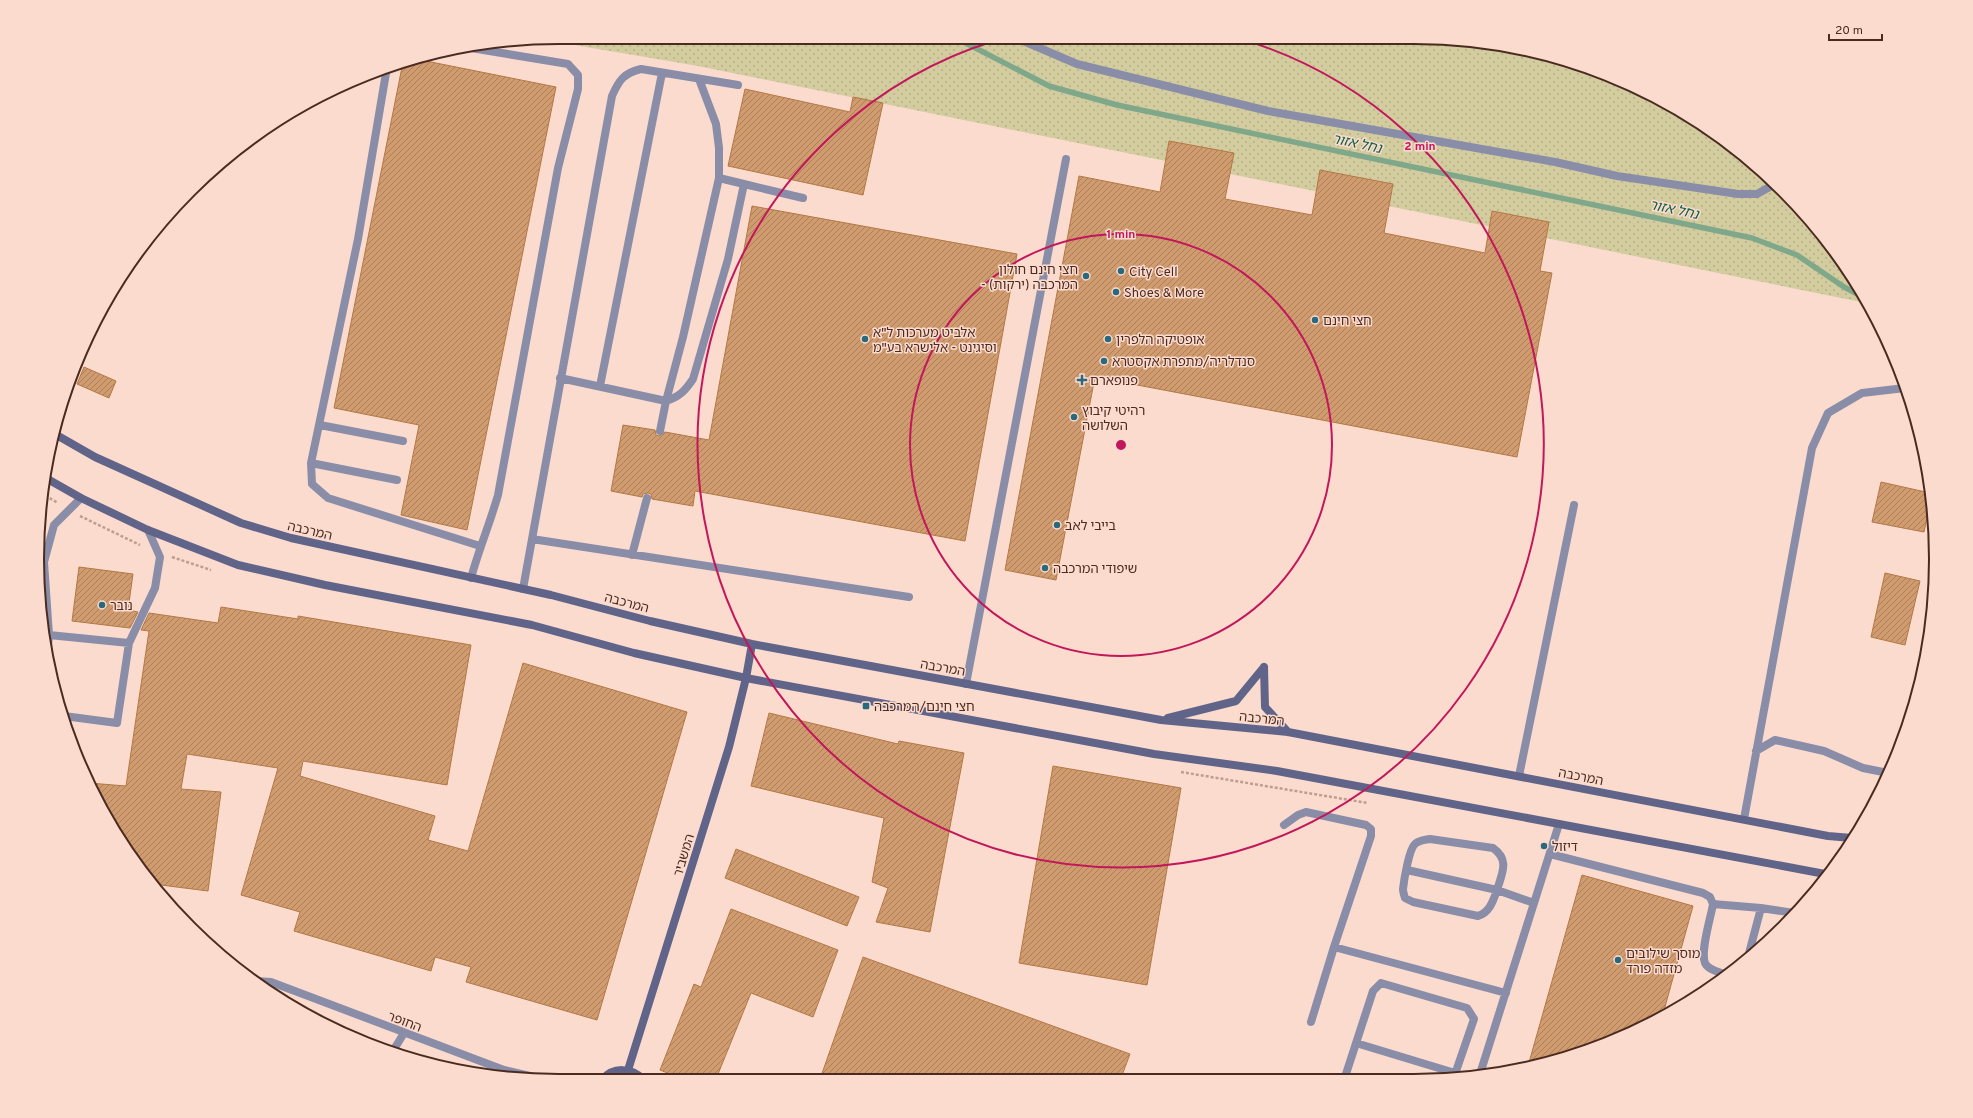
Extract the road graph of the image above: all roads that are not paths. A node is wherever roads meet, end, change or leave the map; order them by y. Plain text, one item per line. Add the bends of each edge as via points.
1 (1030, 44) edge
2 (482, 50) edge
3 (662, 73) junction
4 (386, 74) edge
5 (699, 78) junction
6 (738, 85) dead end
7 (1066, 158) dead end
8 (719, 178) junction
9 (744, 184) junction
10 (1770, 187) edge
11 (803, 198) dead end
12 (560, 378) junction
13 (600, 386) junction
14 (1900, 389) edge
15 (666, 401) junction
16 (320, 425) junction
17 (660, 431) dead end
18 (59, 437) edge
19 (403, 441) dead end
20 (311, 463) junction
21 (50, 480) edge
22 (397, 480) dead end
23 (81, 498) junction
24 (647, 498) dead end
25 (1574, 505) dead end
26 (148, 530) junction
27 (532, 539) junction
28 (480, 546) junction
29 (632, 555) junction
30 (44, 562) edge
31 (44, 564) edge
32 (471, 578) junction
33 (523, 589) junction
34 (909, 597) dead end
35 (49, 629) edge
36 (49, 635) edge
37 (129, 643) junction
38 (752, 644) junction
39 (746, 678) junction
40 (966, 684) junction
41 (69, 717) edge
42 (1161, 720) junction
43 (1288, 732) junction
44 (1756, 751) junction
45 (1883, 771) edge
46 (1519, 776) junction
47 (1744, 819) junction
48 (1559, 824) junction
49 (1284, 825) dead end
50 (1847, 838) edge
51 (1550, 854) junction
52 (1407, 870) junction
53 (1823, 874) edge
54 (1497, 890) junction
55 (1534, 903) junction
56 (1713, 904) junction
57 (1762, 908) junction
58 (1788, 912) edge
59 (1334, 947) junction
60 (1750, 949) edge
61 (1721, 973) edge
62 (272, 987) edge
63 (1506, 993) junction
64 (1311, 1022) dead end
65 (404, 1033) junction
66 (1356, 1042) junction
67 (395, 1048) edge
68 (628, 1070) junction
69 (1481, 1070) edge
70 (512, 1072) edge
71 (1456, 1072) edge
72 (1449, 1073) edge
73 (610, 1074) edge
74 (637, 1074) edge
75 (1346, 1074) edge

1 - 10 street via 1077,64 1268,111 1555,162 1617,176 1738,194 1757,194
2 - 28 street via 568,64 578,75 578,89 558,168 498,495
3 - 5 street
3 - 12 street via 641,69 628,72 617,84 612,96
3 - 13 street
4 - 16 street via 358,239
5 - 6 street
5 - 8 street via 716,124
7 - 40 street
8 - 9 street
8 - 15 street
9 - 11 street
9 - 15 street via 728,259 693,379 685,391 676,398
12 - 13 street
12 - 27 street
13 - 15 street
14 - 44 street via 1862,393 1828,413 1812,448
15 - 17 street
16 - 19 street
16 - 20 street
18 - 32 street, המרכבה via 95,457 241,523 291,538
20 - 22 street
20 - 28 street via 312,484 328,498
21 - 23 street
23 - 26 street
23 - 30 street via 54,525
24 - 29 street
25 - 46 street
26 - 37 street via 160,557 155,588
26 - 39 street via 238,565 532,625 634,653
27 - 29 street
27 - 33 street
28 - 32 street
29 - 34 street
31 - 35 street
32 - 33 street, המרכבה
33 - 38 street, המרכבה
36 - 37 street
37 - 41 street via 117,723
38 - 39 street, המשביר
38 - 40 street, המרכבה
39 - 48 street via 1154,754 1277,771
39 - 68 street, המשביר via 729,747
40 - 42 street, המרכבה
42 - 43 street, המרכבה
42 - 43 street via 1236,701 1264,667 1265,707
43 - 46 street, המרכבה
44 - 45 street via 1775,740 1824,750 1863,768
44 - 47 street
46 - 47 street, המרכבה
47 - 50 street, המרכבה
48 - 51 street
48 - 53 street
49 - 59 street via 1306,812 1366,825 1372,829 1372,836
51 - 55 street
51 - 56 street via 1703,893 1710,897
52 - 54 street
52 - 54 street via 1403,891 1405,898 1413,902 1478,916 1489,909
52 - 54 street via 1412,848 1422,840 1493,848 1500,852 1504,866
54 - 55 street
55 - 63 street
56 - 57 street
56 - 61 street via 1704,955 1705,964
57 - 58 street
57 - 60 street
59 - 63 street
59 - 64 street
62 - 65 street, החופר
63 - 69 street
65 - 67 street
65 - 70 street, החופר
66 - 71 street via 1373,991 1381,983 1445,1001 1467,1008 1474,1020
66 - 72 street
66 - 75 street
68 - 73 street
68 - 74 street

